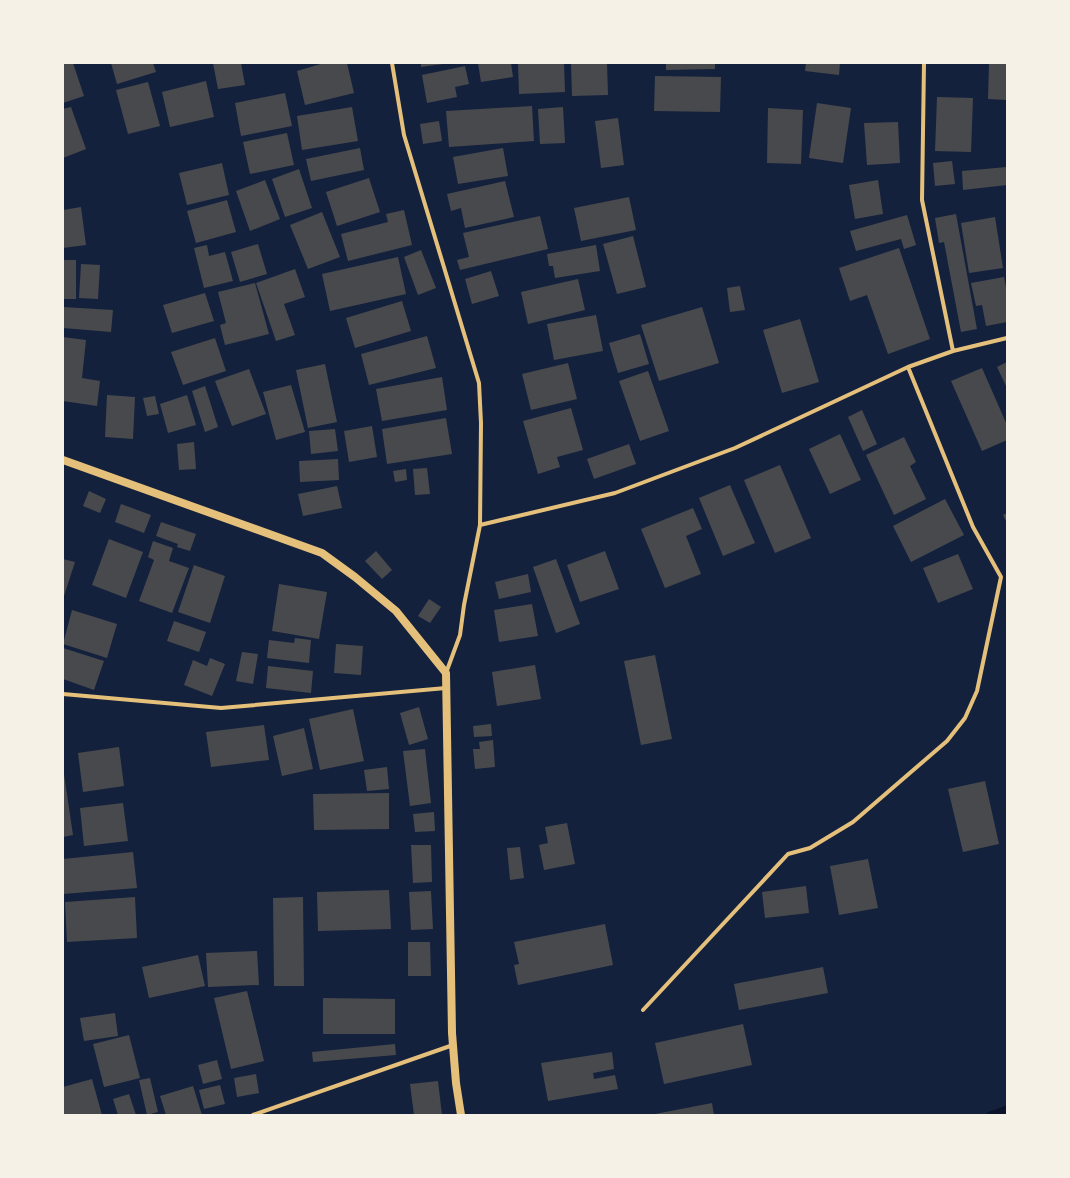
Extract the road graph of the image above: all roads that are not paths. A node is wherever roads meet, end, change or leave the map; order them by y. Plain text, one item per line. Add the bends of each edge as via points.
1 (392, 63) edge
2 (924, 63) edge
3 (1007, 338) edge
4 (953, 351) junction
5 (908, 367) junction
6 (63, 462) edge
7 (480, 525) junction
8 (1001, 577) junction
9 (1007, 579) edge
10 (446, 673) junction
11 (447, 688) junction
12 (63, 694) edge
13 (643, 1010) dead end
14 (453, 1045) junction
15 (253, 1115) edge
16 (461, 1115) edge

1 - 7 street via 404,135 479,383
2 - 4 street via 922,200
3 - 4 street
4 - 5 street
5 - 7 street via 735,448 615,493
5 - 8 street via 973,526
6 - 10 main road via 322,553 396,612
7 - 10 street via 460,635
8 - 9 street
8 - 13 street via 977,691 965,718 946,741 853,822 810,848 788,854
10 - 11 main road
11 - 12 street via 221,708
11 - 14 main road
14 - 15 street
14 - 16 main road

